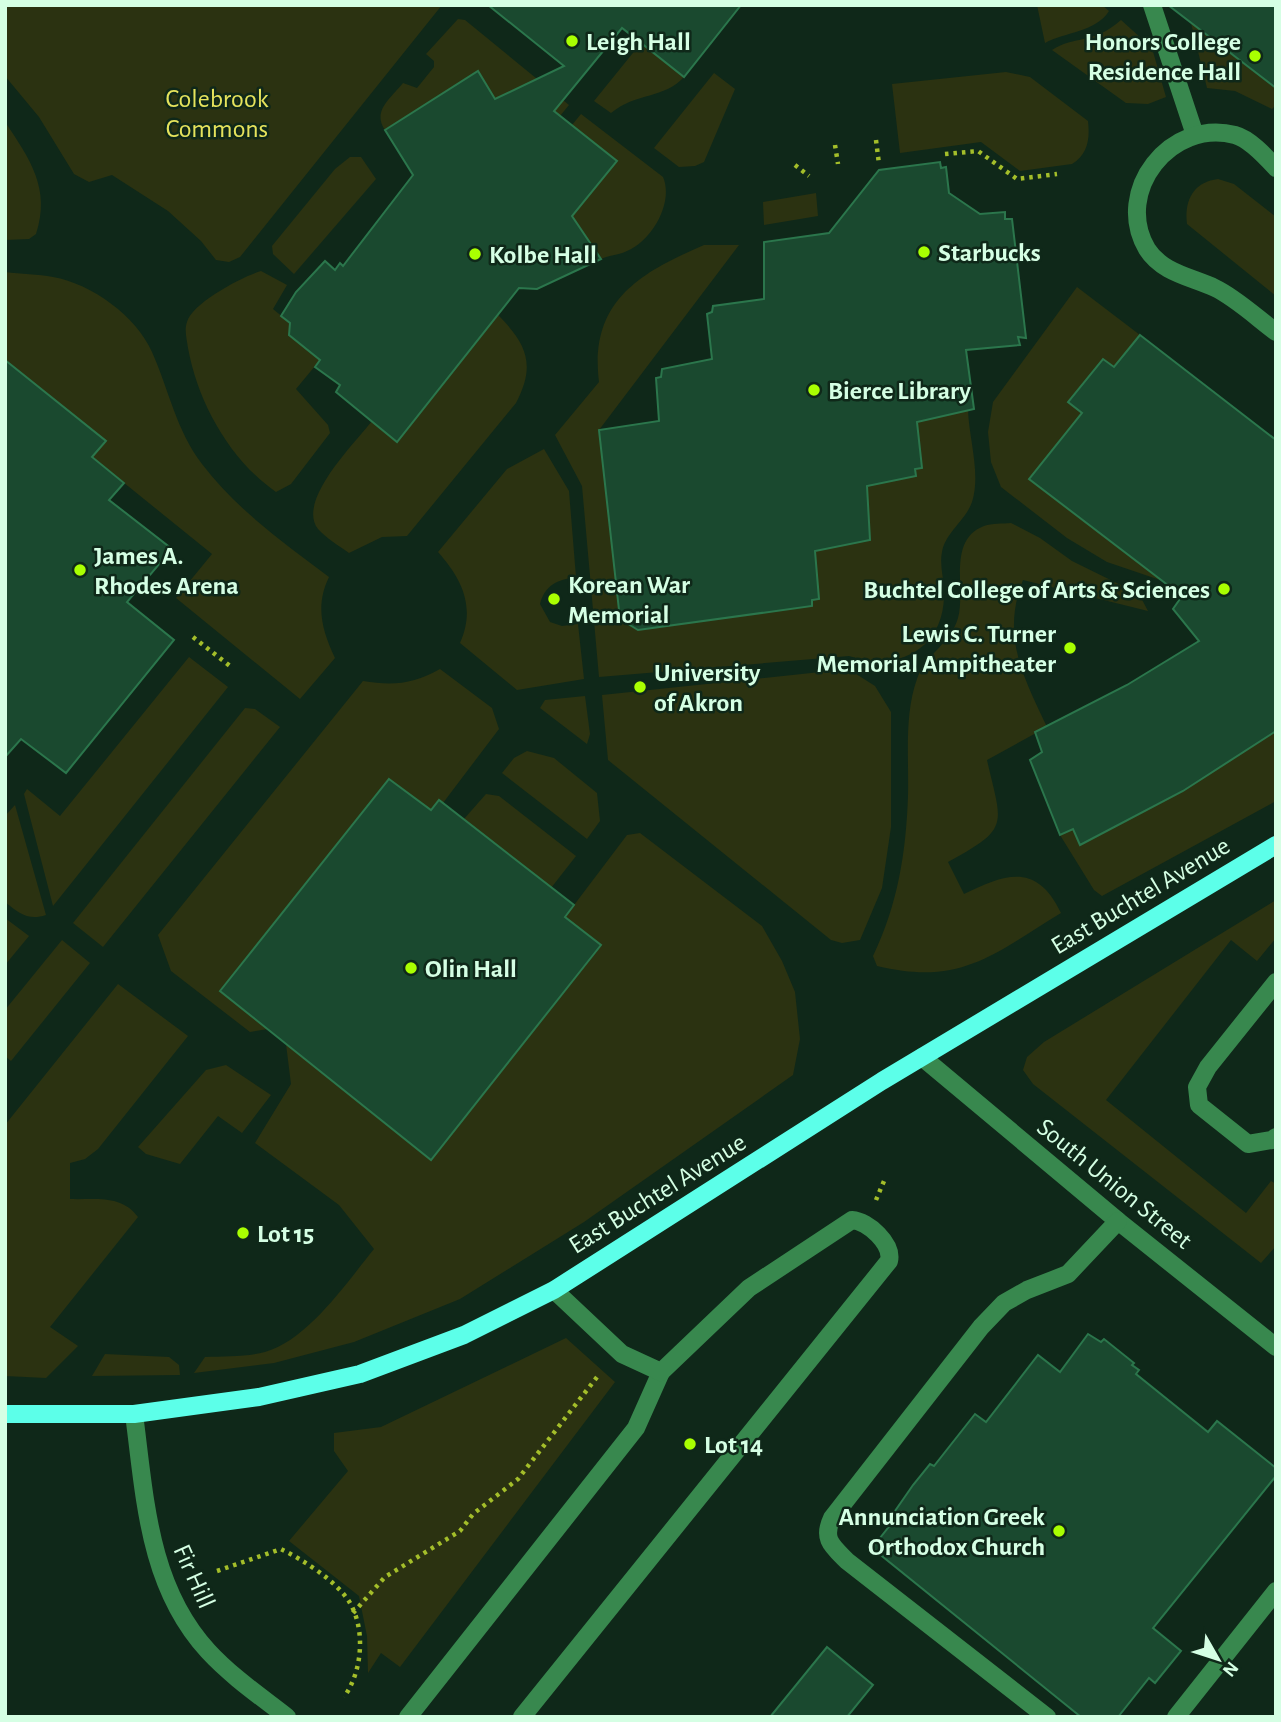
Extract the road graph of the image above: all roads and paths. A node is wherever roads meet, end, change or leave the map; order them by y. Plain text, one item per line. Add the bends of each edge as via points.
1 (1152, 5) edge
2 (1195, 135) junction
3 (876, 140) dead end
4 (835, 145) dead end
5 (945, 154) dead end
6 (838, 164) dead end
7 (880, 164) dead end
8 (795, 165) dead end
9 (1276, 168) edge
10 (1057, 174) dead end
11 (809, 176) dead end
12 (1276, 332) edge
13 (192, 637) dead end
14 (230, 666) dead end
15 (1276, 845) edge
16 (1276, 982) edge
17 (922, 1057) junction
18 (1276, 1137) edge
19 (1118, 1222) junction
20 (554, 1290) junction
21 (1276, 1347) edge
22 (661, 1371) junction
23 (597, 1377) dead end
24 (5, 1414) edge
25 (134, 1414) junction
26 (217, 1571) dead end
27 (1276, 1591) edge
28 (353, 1613) junction
29 (344, 1697) dead end
30 (286, 1717) edge
31 (408, 1717) edge
32 (522, 1717) edge
33 (1046, 1717) edge
34 (1176, 1717) edge

1 - 2 street
2 - 9 street via 1237,135
2 - 12 street via 1165,151 1140,188 1139,228 1148,250 1168,269 1216,288
3 - 7 path
4 - 6 path
5 - 10 path via 978,151 1017,179
8 - 11 path
13 - 14 path
15 - 17 main road, East Buchtel Avenue
16 - 18 street via 1197,1087 1199,1105 1248,1144
17 - 19 street, South Union Street
17 - 20 main road, East Buchtel Avenue
19 - 21 street, South Union Street
19 - 33 street via 1068,1275 1004,1303 981,1327 826,1531 828,1542 846,1561
20 - 22 street via 622,1354
20 - 25 main road, East Buchtel Avenue via 464,1335 360,1374 259,1397
22 - 31 street via 636,1428
22 - 32 street via 749,1288 852,1220 865,1223 889,1248 889,1261
23 - 28 path via 509,1487 460,1531 385,1577
24 - 25 main road, East Buchtel Avenue
25 - 30 street, Fir Hill via 152,1543 174,1602 206,1650
26 - 28 path via 281,1549 341,1592
27 - 34 street
28 - 29 path via 359,1646 357,1669

